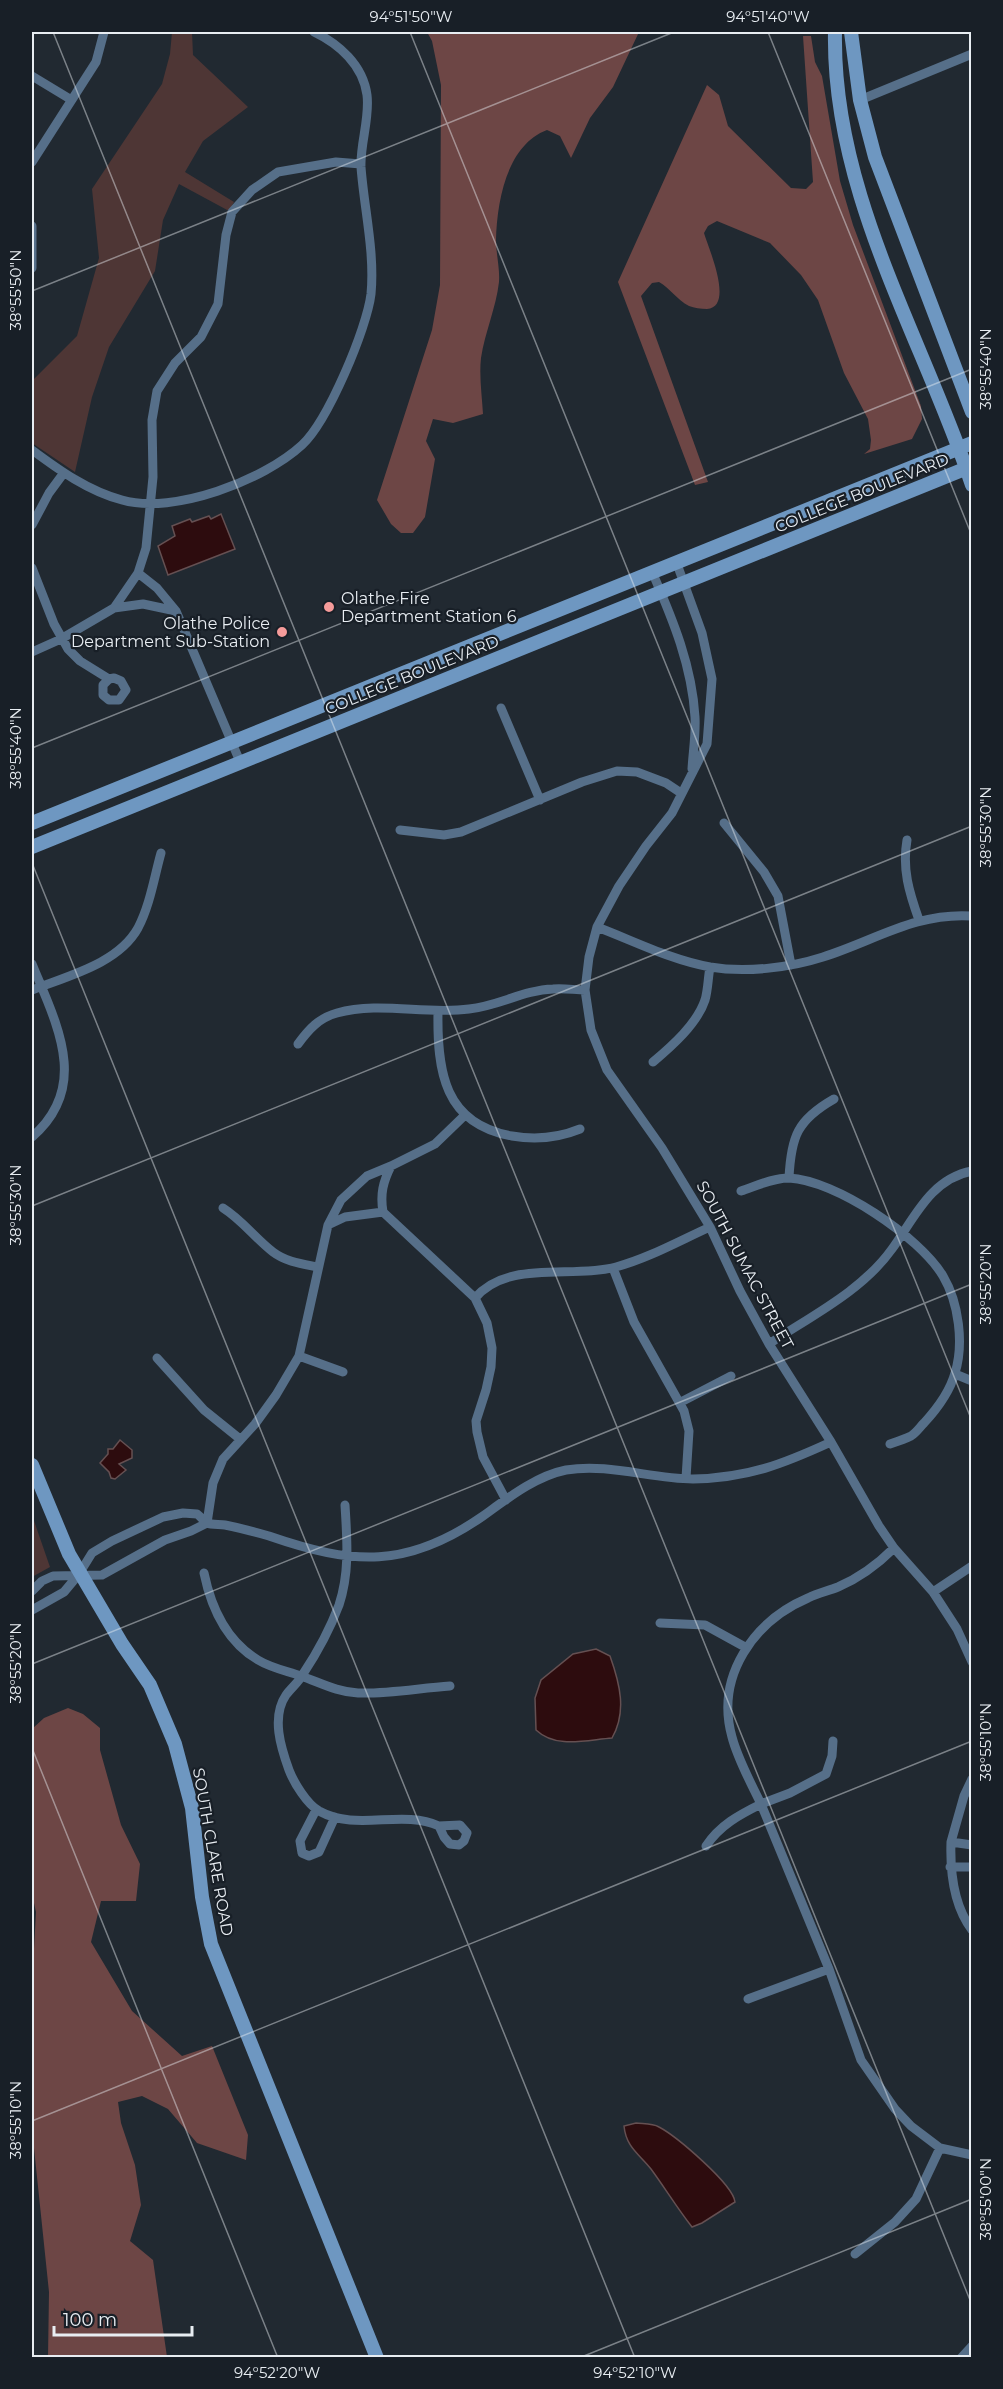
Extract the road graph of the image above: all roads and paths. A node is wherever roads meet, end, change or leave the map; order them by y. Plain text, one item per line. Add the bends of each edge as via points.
1 (104, 32) edge
2 (314, 32) edge
3 (835, 32) edge
4 (851, 32) edge
5 (972, 54) edge
6 (32, 76) edge
7 (70, 99) junction
8 (860, 100) junction
9 (32, 162) edge
10 (361, 164) junction
11 (32, 226) edge
12 (32, 267) edge
13 (972, 412) edge
14 (972, 443) edge
15 (958, 449) junction
16 (32, 450) edge
17 (969, 467) edge
18 (63, 474) junction
19 (972, 485) edge
20 (150, 502) junction
21 (32, 525) edge
22 (677, 564) junction
23 (32, 568) edge
24 (138, 573) junction
25 (653, 573) junction
26 (684, 584) junction
27 (662, 592) junction
28 (114, 608) junction
29 (176, 611) junction
30 (61, 639) junction
31 (32, 652) edge
32 (108, 680) dead end
33 (501, 708) dead end
34 (232, 742) junction
35 (241, 764) junction
36 (692, 771) junction
37 (681, 793) junction
38 (540, 800) junction
39 (32, 823) edge
40 (723, 823) dead end
41 (400, 830) dead end
42 (907, 840) dead end
43 (32, 847) edge
44 (161, 853) dead end
45 (972, 916) edge
46 (919, 920) junction
47 (597, 927) junction
48 (32, 964) edge
49 (791, 964) junction
50 (710, 967) junction
51 (36, 988) edge
52 (585, 990) junction
53 (438, 1012) junction
54 (298, 1044) dead end
55 (653, 1062) dead end
56 (834, 1099) dead end
57 (464, 1116) junction
58 (580, 1129) dead end
59 (32, 1137) edge
60 (391, 1166) junction
61 (972, 1171) edge
62 (789, 1178) junction
63 (741, 1191) dead end
64 (223, 1208) dead end
65 (383, 1212) junction
66 (328, 1225) junction
67 (710, 1227) junction
68 (903, 1233) junction
69 (318, 1267) junction
70 (614, 1268) junction
71 (475, 1298) junction
72 (770, 1344) junction
73 (299, 1356) junction
74 (157, 1358) dead end
75 (343, 1372) dead end
76 (955, 1374) junction
77 (731, 1376) dead end
78 (972, 1381) edge
79 (681, 1402) junction
80 (240, 1439) junction
81 (831, 1442) junction
82 (890, 1444) dead end
83 (32, 1465) edge
84 (686, 1478) junction
85 (506, 1500) junction
86 (345, 1505) dead end
87 (207, 1523) junction
88 (894, 1548) junction
89 (348, 1556) junction
90 (972, 1566) edge
91 (204, 1573) dead end
92 (79, 1574) junction
93 (32, 1591) edge
94 (933, 1592) junction
95 (32, 1610) edge
96 (660, 1623) dead end
97 (745, 1647) junction
98 (972, 1662) edge
99 (302, 1677) junction
100 (450, 1686) dead end
101 (833, 1741) dead end
102 (972, 1779) edge
103 (761, 1804) junction
104 (316, 1810) junction
105 (335, 1817) junction
106 (439, 1826) dead end
107 (951, 1842) junction
108 (972, 1845) edge
109 (706, 1846) dead end
110 (951, 1867) junction
111 (972, 1867) edge
112 (972, 1930) edge
113 (829, 1969) junction
114 (748, 1999) dead end
115 (940, 2148) junction
116 (972, 2155) edge
117 (855, 2254) dead end
118 (972, 2346) edge
119 (377, 2358) edge
120 (961, 2358) edge

1 - 7 street via 96,62
2 - 10 street via 346,53 367,95
3 - 15 street via 840,109 857,186
4 - 8 street
5 - 8 street
6 - 7 street
7 - 9 street
8 - 13 street via 883,182
10 - 20 street via 328,163 278,172 252,190 232,212 218,304 201,337 175,363 157,391 152,420
10 - 20 street via 371,294 363,330 326,413 304,444 272,468 202,497
11 - 12 street
14 - 15 street, COLLEGE BOULEVARD
15 - 17 street
15 - 22 street, COLLEGE BOULEVARD
16 - 18 street
17 - 19 street
17 - 26 street, COLLEGE BOULEVARD
18 - 20 street via 123,501
18 - 21 street
20 - 24 street via 146,548
22 - 25 street, COLLEGE BOULEVARD
22 - 26 street, SOUTH SUMAC STREET
23 - 30 street
24 - 28 street
24 - 29 street
25 - 27 street, SOUTH SUMAC STREET
25 - 34 street, COLLEGE BOULEVARD
26 - 27 street, COLLEGE BOULEVARD
26 - 36 street, SOUTH SUMAC STREET via 702,633 712,679 707,744
27 - 35 street, COLLEGE BOULEVARD
27 - 36 street, SOUTH SUMAC STREET via 685,653 692,686
28 - 29 street via 143,604
28 - 30 street
29 - 34 street
30 - 31 street
30 - 32 street via 80,661
33 - 38 street
34 - 35 street
34 - 39 street, COLLEGE BOULEVARD
35 - 43 street, COLLEGE BOULEVARD
36 - 37 street, SOUTH SUMAC STREET
37 - 38 street via 637,772 617,771
37 - 47 street, SOUTH SUMAC STREET via 672,813 619,886
38 - 41 street via 444,835
40 - 49 street via 764,872 778,896
42 - 46 street via 906,880
44 - 51 street via 146,909 127,942 103,960
45 - 46 street
46 - 49 street via 823,957
47 - 50 street
47 - 52 street, SOUTH SUMAC STREET
48 - 51 street
49 - 50 street via 751,969
50 - 55 street via 705,1000 694,1019
51 - 59 street via 63,1044 65,1076 56,1105
52 - 53 street via 553,989 494,1005
52 - 67 street, SOUTH SUMAC STREET via 591,1030 607,1070 662,1148
53 - 54 street via 373,1009 338,1013 309,1028
53 - 57 street via 439,1062
56 - 62 street via 801,1123
57 - 58 street via 482,1127 528,1139 563,1136
57 - 60 street via 435,1144
60 - 65 street via 383,1182
60 - 66 street via 353,1186
61 - 68 street via 948,1181 924,1200
62 - 63 street
62 - 68 street via 838,1191
64 - 69 street via 244,1222 274,1253
65 - 66 street via 345,1217
65 - 71 street
66 - 69 street
67 - 70 street
67 - 72 street, SOUTH SUMAC STREET
68 - 72 street via 858,1285
68 - 76 street via 943,1276 955,1305 960,1345
69 - 73 street
70 - 71 street via 516,1276 494,1283
70 - 79 street via 634,1322
71 - 85 street via 488,1323 492,1348 477,1432 483,1457
72 - 81 street, SOUTH SUMAC STREET
73 - 75 street
73 - 80 street via 276,1395
74 - 80 street via 204,1410
76 - 78 street
76 - 82 street via 933,1413 911,1436
77 - 79 street
79 - 84 street via 688,1431
80 - 87 street via 216,1475
81 - 84 street via 771,1468 731,1476
81 - 88 street, SOUTH SUMAC STREET
83 - 92 street, SOUTH CLARE ROAD
84 - 85 street via 583,1468 560,1471
85 - 89 street via 470,1525 423,1548 375,1559
86 - 89 street
87 - 89 street
87 - 92 street via 165,1540 102,1575
87 - 92 street via 190,1513 154,1520 92,1553
88 - 94 street, SOUTH SUMAC STREET
88 - 97 street via 859,1577 788,1608 763,1626
89 - 99 street via 336,1613
90 - 94 street
91 - 99 street via 215,1612 227,1632 257,1659
92 - 93 street via 53,1576
92 - 95 street via 64,1592
92 - 119 street, SOUTH CLARE ROAD via 150,1685 175,1744 192,1808 211,1944
94 - 98 street, SOUTH SUMAC STREET
96 - 97 street via 705,1625
97 - 103 street via 730,1693 729,1716 732,1737
99 - 100 street via 359,1693
99 - 104 street via 285,1696 279,1738 291,1776
101 - 103 street via 826,1774
102 - 107 street
103 - 109 street via 716,1831
103 - 113 street
104 - 105 street
104 - 105 street via 300,1841 302,1853 309,1856 319,1852
105 - 106 street via 358,1822 414,1819
107 - 108 street
107 - 110 street
110 - 111 street
110 - 112 street via 956,1892
113 - 114 street
113 - 115 street via 861,2061 895,2109
115 - 116 street
115 - 117 street via 916,2199 895,2222
118 - 120 street

